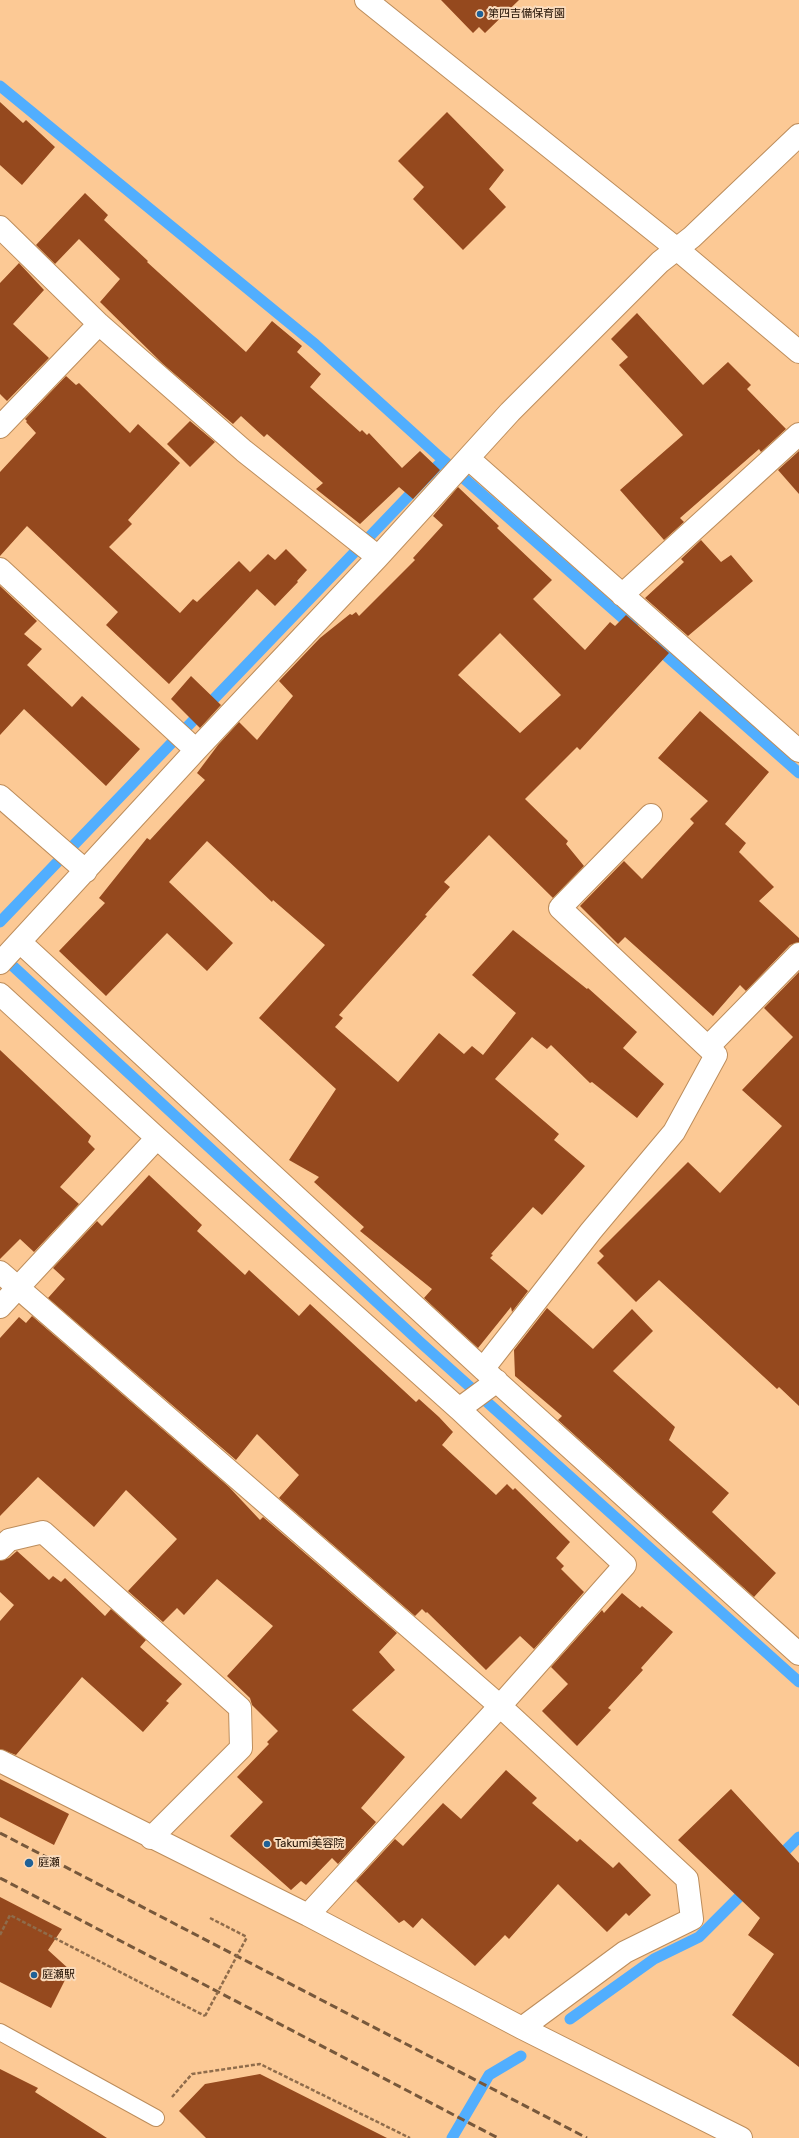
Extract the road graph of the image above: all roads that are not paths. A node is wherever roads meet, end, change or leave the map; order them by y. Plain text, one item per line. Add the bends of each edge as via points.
1 (366, 0) edge
2 (799, 135) edge
3 (0, 227) edge
4 (677, 249) junction
5 (99, 324) junction
6 (799, 352) edge
7 (0, 427) edge
8 (799, 434) edge
9 (461, 468) junction
10 (373, 553) junction
11 (0, 569) edge
12 (622, 595) junction
13 (191, 746) junction
14 (799, 751) edge
15 (0, 796) edge
16 (651, 815) dead end
17 (83, 868) junction
18 (9, 954) edge
19 (799, 954) edge
20 (0, 994) edge
21 (708, 1047) junction
22 (157, 1138) junction
23 (0, 1272) edge
24 (17, 1288) junction
25 (0, 1307) edge
26 (480, 1389) junction
27 (0, 1549) edge
28 (799, 1654) edge
29 (500, 1706) junction
30 (0, 1761) edge
31 (151, 1838) junction
32 (308, 1915) junction
33 (522, 2028) junction
34 (0, 2032) edge
35 (156, 2118) road end
36 (741, 2138) edge

1 - 4 street
2 - 4 street
3 - 5 street
4 - 6 street
4 - 9 street via 660,262 510,412
5 - 7 street
5 - 10 street via 244,451
8 - 12 street
9 - 10 street
9 - 12 street
10 - 13 street
11 - 13 street
12 - 14 street
13 - 17 street
15 - 17 street
16 - 21 street via 560,908
17 - 18 street
18 - 26 street
19 - 21 street
20 - 22 street
21 - 26 street via 716,1055 674,1132 591,1231
22 - 24 street
22 - 26 street
23 - 24 street
24 - 25 street
24 - 29 street
26 - 28 street
26 - 29 street via 625,1565
27 - 31 street via 9,1540 43,1532 240,1708 241,1748
29 - 32 street
29 - 33 street via 686,1878 692,1919 625,1952
30 - 31 street
31 - 32 street
32 - 33 street
33 - 36 street
34 - 35 lane

